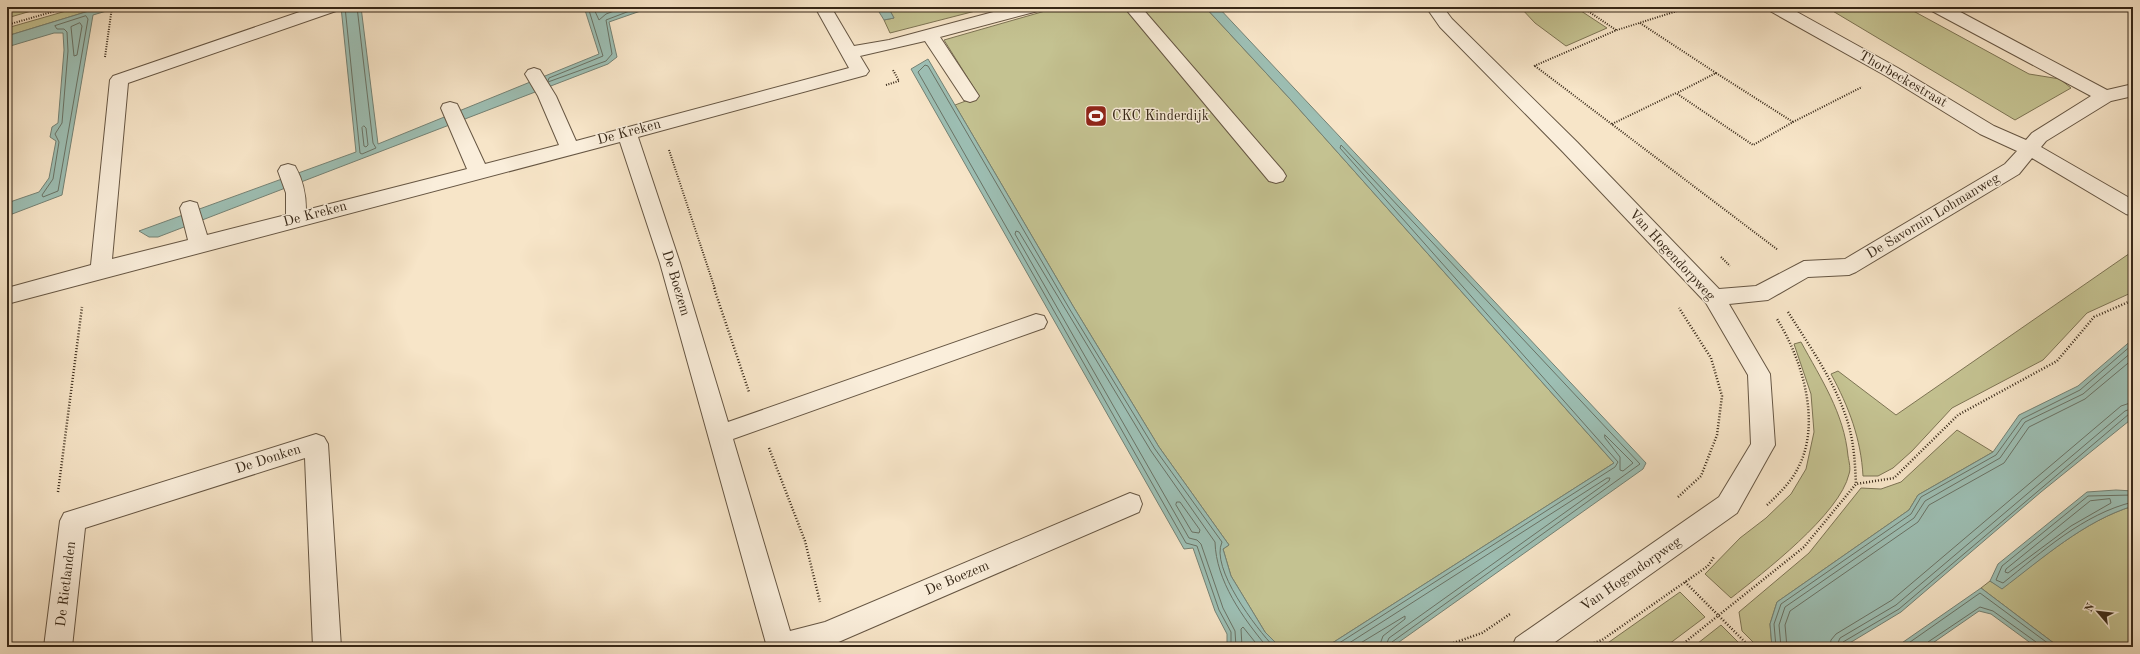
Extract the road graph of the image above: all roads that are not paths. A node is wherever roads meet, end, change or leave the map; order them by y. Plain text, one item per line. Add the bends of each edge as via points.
1 (330, 7) edge
2 (823, 7) edge
3 (1032, 7) edge
4 (1132, 7) edge
5 (1434, 7) edge
6 (1776, 7) edge
7 (1938, 7) edge
8 (930, 34) junction
9 (849, 52) junction
10 (534, 74) dead end
11 (2133, 90) edge
12 (970, 96) dead end
13 (2105, 96) junction
14 (450, 108) dead end
15 (627, 134) junction
16 (570, 148) junction
17 (2030, 149) junction
18 (288, 171) dead end
19 (478, 171) junction
20 (1276, 176) dead end
21 (190, 208) dead end
22 (2133, 209) edge
23 (296, 219) junction
24 (197, 236) junction
25 (100, 270) junction
26 (7, 296) edge
27 (1714, 297) junction
28 (1036, 322) dead end
29 (720, 434) junction
30 (1130, 504) dead end
31 (73, 521) joint
32 (58, 647) edge
33 (327, 647) edge
34 (781, 647) edge
35 (1526, 647) edge

1 - 25 street via 119,80
2 - 9 street, De Kreken
3 - 8 street
4 - 20 street
5 - 27 street, Van Hogendorpweg via 1446,23
6 - 17 street, Thorbeckestraat via 1892,72 1987,130
7 - 13 street
8 - 9 street
8 - 12 street
9 - 15 street, De Kreken via 860,71
10 - 16 street
11 - 13 street, De Savornin Lohmanweg
13 - 17 street, De Savornin Lohmanweg via 2039,137
14 - 19 street
15 - 16 street, De Kreken
15 - 29 street, De Boezem via 670,263
16 - 19 street, De Kreken
17 - 22 street, Thorbeckestraat
17 - 27 street, De Savornin Lohmanweg via 2012,169 1849,267 1804,269 1766,291
18 - 23 street via 296,193
19 - 23 street, De Kreken
21 - 24 street
23 - 24 street, De Kreken
24 - 25 street, De Kreken
25 - 26 street
27 - 35 street, Van Hogendorpweg via 1759,374 1763,445 1728,505
28 - 29 street
29 - 34 street, De Boezem
30 - 34 street, De Boezem via 827,634
31 - 32 street, De Rietlanden
31 - 33 street, De Donken via 316,444

